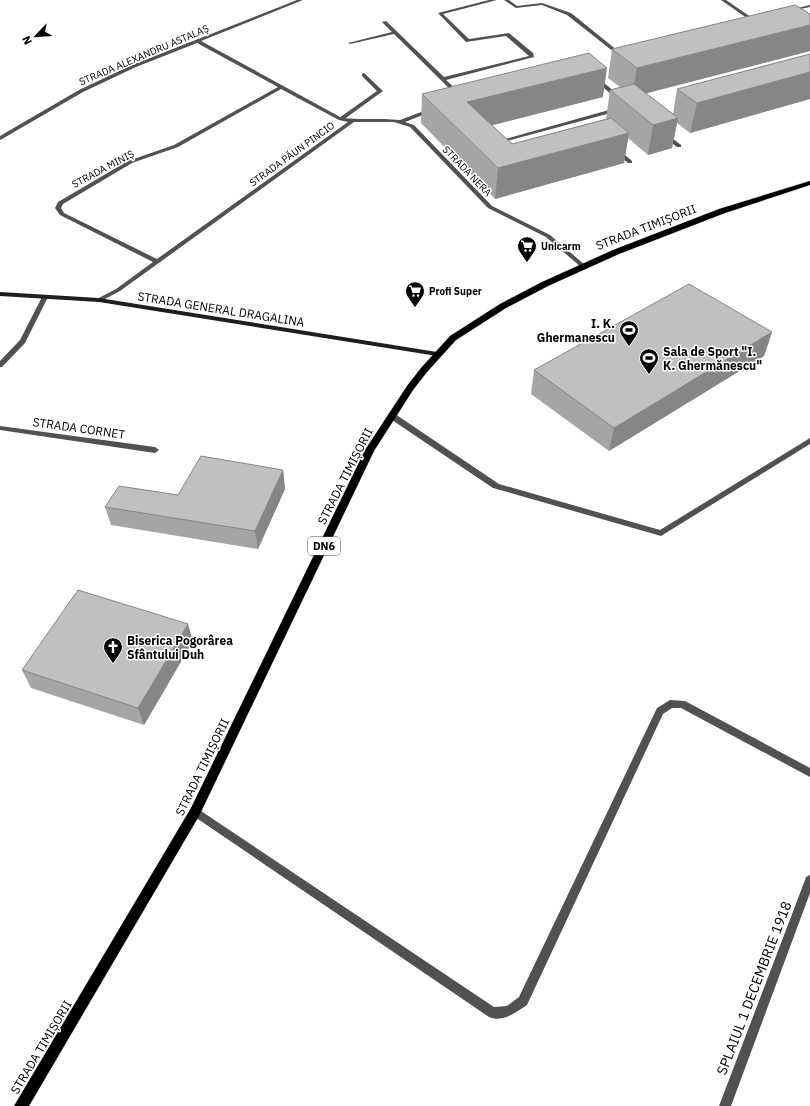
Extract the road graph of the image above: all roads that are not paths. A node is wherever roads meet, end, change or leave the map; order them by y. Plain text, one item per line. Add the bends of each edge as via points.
1 (301, 0) edge
2 (495, 0) edge
3 (506, 0) edge
4 (723, 0) edge
5 (810, 6) edge
6 (788, 12) edge
7 (384, 22) dead end
8 (756, 28) edge
9 (394, 33) junction
10 (197, 41) junction
11 (350, 43) dead end
12 (628, 61) edge
13 (364, 75) dead end
14 (593, 77) edge
15 (442, 79) junction
16 (281, 87) junction
17 (460, 97) edge
18 (623, 101) edge
19 (437, 108) edge
20 (622, 108) edge
21 (341, 119) junction
22 (580, 119) junction
23 (352, 121) junction
24 (402, 121) junction
25 (586, 124) edge
26 (661, 131) edge
27 (0, 138) edge
28 (505, 140) edge
29 (679, 146) dead end
30 (613, 148) edge
31 (630, 162) dead end
32 (810, 184) edge
33 (157, 262) junction
34 (584, 266) junction
35 (0, 294) edge
36 (45, 297) junction
37 (99, 300) junction
38 (438, 354) junction
39 (0, 366) edge
40 (392, 416) junction
41 (0, 428) edge
42 (810, 441) edge
43 (155, 450) dead end
44 (810, 773) edge
45 (195, 812) junction
46 (810, 880) edge
47 (21, 1106) edge
48 (725, 1106) edge

1 - 10 street, STRADA ALEXANDRU ASTALAȘ
2 - 15 street via 440,13 468,41 507,34 532,57
3 - 12 street via 516,7 542,4 569,14
4 - 8 street via 762,25
5 - 6 street
7 - 9 street
9 - 11 street
9 - 15 street
10 - 16 street, STRADA PĂUN PINCIO
10 - 27 street, STRADA ALEXANDRU ASTALAȘ via 81,91
13 - 21 street via 380,92
14 - 18 street
15 - 17 street
16 - 21 street, STRADA PĂUN PINCIO
16 - 33 street, STRADA MINIȘ via 176,146 130,162 60,203 58,208 62,214
19 - 24 street
20 - 22 street
21 - 23 street, STRADA PĂUN PINCIO
22 - 25 street
22 - 28 street
23 - 24 street
23 - 33 street, STRADA PĂUN PINCIO
24 - 34 street, STRADA NERA via 412,126 490,207 548,236
26 - 29 street
30 - 31 street
32 - 34 main road, STRADA TIMIȘORII / DN6 via 722,212
33 - 37 street, STRADA PĂUN PINCIO
34 - 38 main road, STRADA TIMIȘORII / DN6 via 496,310 453,338
35 - 36 main road, STRADA GENERAL DRAGALINA
36 - 37 main road, STRADA GENERAL DRAGALINA
36 - 39 street via 23,341
37 - 38 main road, STRADA GENERAL DRAGALINA
38 - 40 main road, STRADA TIMIȘORII / DN6 via 410,388
40 - 42 street via 496,486 661,533
40 - 45 main road, STRADA TIMIȘORII / DN6 via 370,450
41 - 43 street, STRADA CORNET
44 - 45 street via 682,704 670,704 660,711 522,1001 510,1011 493,1013
45 - 47 main road, STRADA TIMIȘORII / DN6
46 - 48 street, SPLAIUL 1 DECEMBRIE 1918

